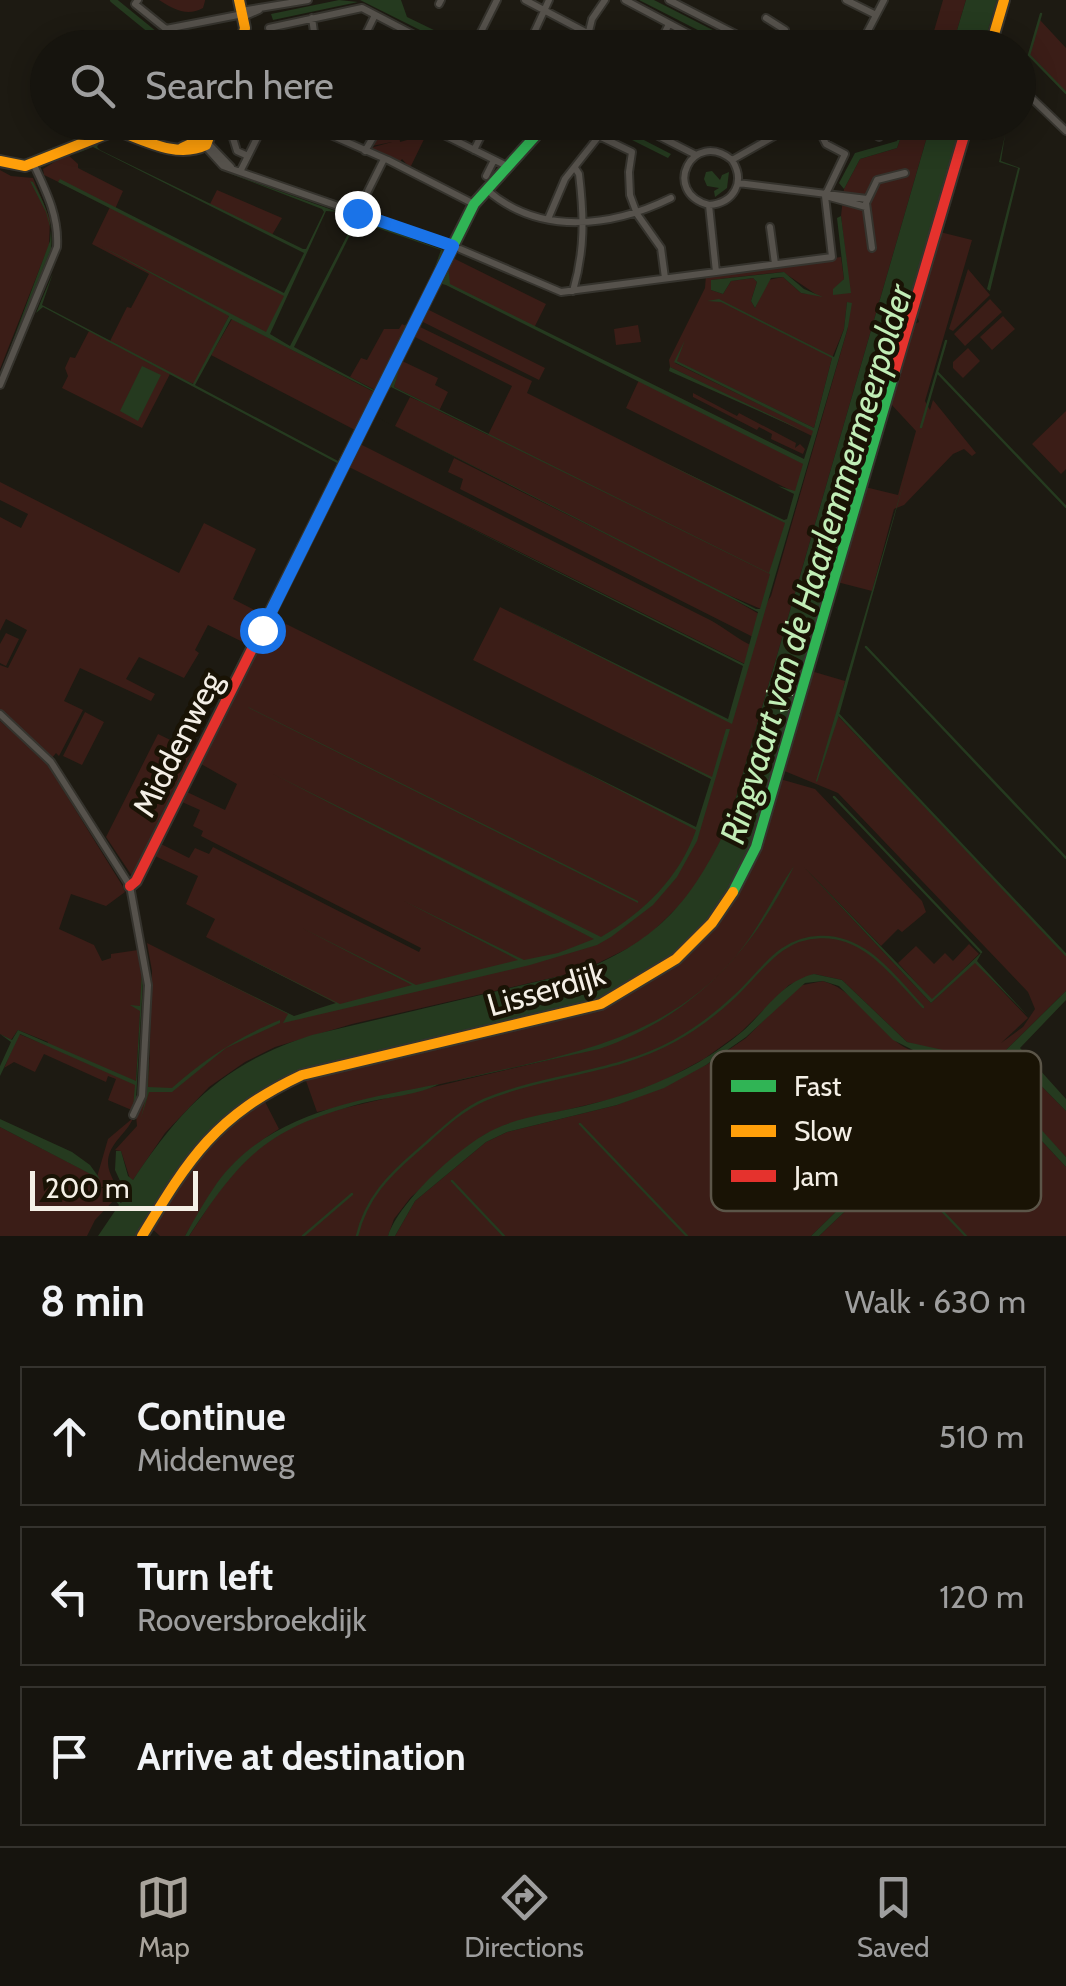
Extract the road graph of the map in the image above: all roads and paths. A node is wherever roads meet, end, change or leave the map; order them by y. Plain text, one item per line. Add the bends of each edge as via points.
1 (138, 0) edge
2 (497, 0) edge
3 (525, 0) edge
4 (550, 0) edge
5 (605, 0) edge
6 (625, 0) edge
7 (669, 0) edge
8 (846, 0) edge
9 (884, 0) edge
10 (1004, 0) edge
11 (302, 1) edge
12 (239, 8) edge
13 (544, 10) junction
14 (876, 15) junction
15 (375, 16) junction
16 (312, 18) junction
17 (766, 18) dead end
18 (669, 24) junction
19 (269, 28) dead end
20 (314, 30) edge
21 (368, 30) edge
22 (404, 30) edge
23 (485, 30) edge
24 (535, 30) edge
25 (582, 30) edge
26 (590, 30) edge
27 (666, 30) edge
28 (680, 30) edge
29 (728, 30) edge
30 (785, 30) edge
31 (868, 30) edge
32 (995, 30) edge
33 (1036, 102) edge
34 (1066, 131) edge
35 (88, 140) edge
36 (145, 140) edge
37 (208, 140) edge
38 (234, 140) edge
39 (256, 140) edge
40 (344, 140) edge
41 (371, 140) edge
42 (454, 140) edge
43 (479, 140) edge
44 (532, 140) edge
45 (597, 140) edge
46 (608, 140) edge
47 (665, 140) edge
48 (768, 140) edge
49 (824, 140) edge
50 (963, 140) edge
51 (209, 148) junction
52 (474, 150) junction
53 (365, 151) junction
54 (248, 156) junction
55 (696, 156) junction
56 (383, 160) junction
57 (494, 160) junction
58 (732, 160) junction
59 (0, 161) edge
60 (34, 166) junction
61 (508, 166) junction
62 (575, 168) junction
63 (236, 169) junction
64 (905, 172) dead end
65 (738, 182) junction
66 (486, 183) junction
67 (687, 189) junction
68 (825, 196) junction
69 (866, 203) junction
70 (474, 204) junction
71 (709, 205) junction
72 (357, 213) junction
73 (637, 214) junction
74 (548, 219) junction
75 (585, 221) junction
76 (770, 227) dead end
77 (456, 248) junction
78 (872, 248) dead end
79 (774, 264) junction
80 (716, 272) junction
81 (665, 278) junction
82 (573, 291) junction
83 (0, 386) edge
84 (0, 714) edge
85 (130, 886) junction
86 (134, 1116) dead end
87 (142, 1236) edge

1 - 12 street via 166,29
2 - 23 street
3 - 13 street
4 - 13 street
5 - 26 street
6 - 18 street
7 - 29 street
8 - 14 street
9 - 14 street
10 - 32 street
11 - 12 street
13 - 24 street
13 - 25 street
14 - 31 street
15 - 16 street via 362,8
15 - 21 street
15 - 22 street
16 - 19 street
16 - 20 street
17 - 30 street
18 - 27 street
18 - 28 street
33 - 34 street
35 - 60 street
36 - 51 street via 174,150
37 - 51 street
38 - 54 street
39 - 54 street
40 - 53 street
41 - 53 street
42 - 52 street
43 - 52 street
44 - 61 street, Middenweg
45 - 62 street
46 - 73 street via 632,152 629,186
47 - 55 street
48 - 58 street
49 - 68 street via 845,154
50 - 87 street, Lisserdijk via 756,847 698,943 602,1004 302,1076 274,1089 215,1132
51 - 63 street via 218,164
52 - 57 street
53 - 56 street
54 - 63 street
55 - 58 street via 720,152
55 - 67 street via 686,168
56 - 70 street
56 - 72 street
57 - 61 street
57 - 66 street
58 - 65 street
59 - 60 street
60 - 83 street via 57,224 57,246
61 - 66 street, Middenweg
62 - 74 street
62 - 75 street
63 - 72 street
64 - 69 street via 877,180
65 - 68 street
65 - 71 street via 728,200
66 - 70 street, Middenweg
66 - 74 street via 506,205
67 - 71 street
67 - 73 street
68 - 69 street
68 - 79 street via 832,256
69 - 78 street
70 - 77 street, Middenweg
71 - 80 street
72 - 77 street
73 - 75 street
73 - 81 street via 661,248
74 - 75 street
75 - 82 street
76 - 79 street
77 - 82 street via 542,286
77 - 85 street, Middenweg
79 - 80 street
80 - 81 street
81 - 82 street
84 - 85 street via 50,762
85 - 86 street via 148,985 142,1096

